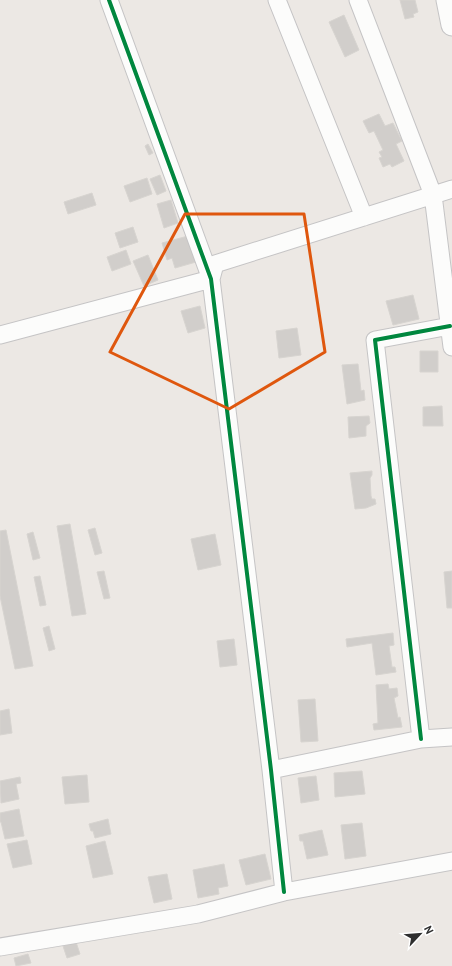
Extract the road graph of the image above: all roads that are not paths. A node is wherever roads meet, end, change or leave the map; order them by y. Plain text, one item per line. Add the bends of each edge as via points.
1 (109, 0) edge
2 (278, 0) edge
3 (358, 0) edge
4 (447, 0) edge
5 (452, 25) edge
6 (452, 189) edge
7 (433, 195) junction
8 (364, 217) junction
9 (211, 279) junction
10 (450, 326) junction
11 (0, 335) edge
12 (452, 348) edge
13 (452, 737) edge
14 (421, 739) junction
15 (271, 770) junction
16 (452, 862) edge
17 (284, 892) junction
18 (0, 947) edge

1 - 9 street
2 - 8 street
3 - 7 street
4 - 5 street
6 - 7 street
7 - 8 street
7 - 10 street
8 - 9 street via 215,264
9 - 11 street
9 - 15 street
10 - 12 street
10 - 14 street via 375,340
13 - 14 street
14 - 15 street
15 - 17 street
16 - 17 street
17 - 18 street via 198,914

